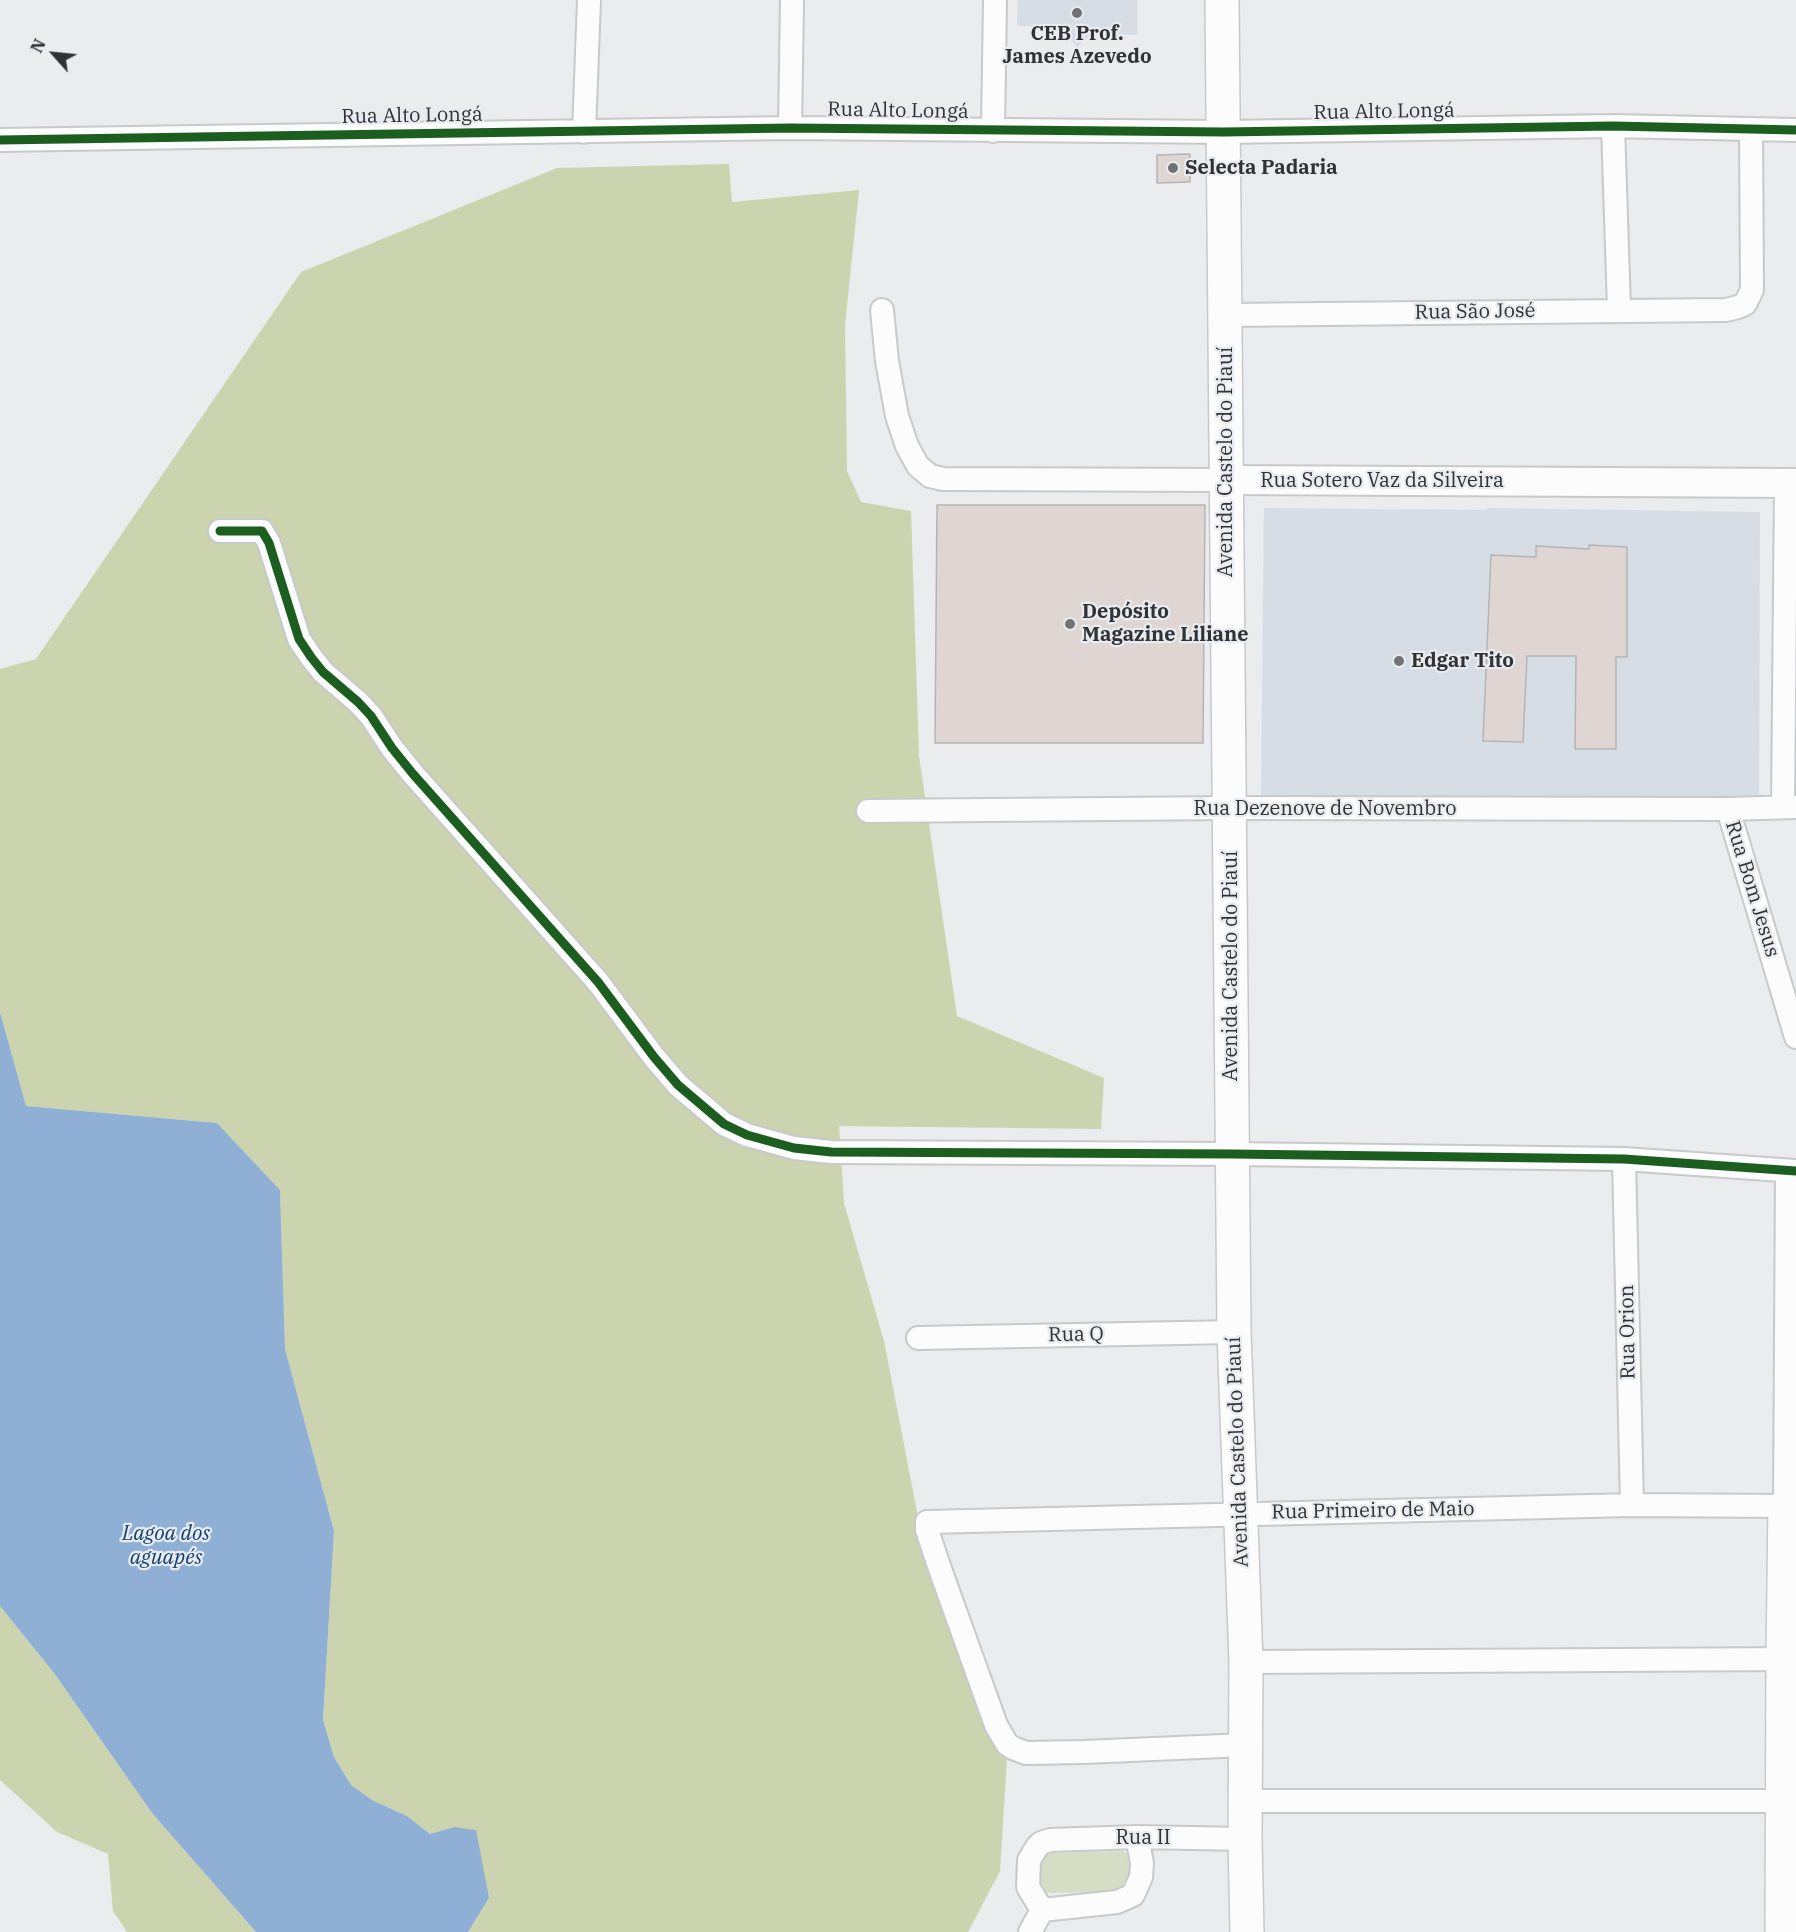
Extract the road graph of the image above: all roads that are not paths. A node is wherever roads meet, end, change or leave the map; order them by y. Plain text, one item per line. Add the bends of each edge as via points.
1 (589, 0) edge
2 (792, 0) edge
3 (995, 0) edge
4 (1222, 0) edge
5 (1613, 126) junction
6 (790, 128) junction
7 (1796, 130) edge
8 (993, 131) junction
9 (1751, 131) junction
10 (584, 132) junction
11 (1224, 132) junction
12 (0, 141) edge
13 (1618, 309) junction
14 (882, 310) dead end
15 (1225, 315) junction
16 (1226, 480) junction
17 (1791, 484) edge
18 (220, 531) dead end
19 (1790, 807) edge
20 (1230, 808) junction
21 (1728, 809) junction
22 (868, 811) dead end
23 (1796, 1037) edge
24 (1232, 1154) junction
25 (1624, 1159) junction
26 (1792, 1171) edge
27 (1234, 1332) junction
28 (918, 1338) dead end
29 (1632, 1506) junction
30 (1791, 1506) edge
31 (1241, 1514) junction
32 (1789, 1659) edge
33 (1246, 1662) junction
34 (1246, 1745) junction
35 (1245, 1801) junction
36 (1782, 1801) junction
37 (1137, 1837) junction
38 (1245, 1839) junction
39 (1042, 1910) junction
40 (1030, 1932) edge
41 (1247, 1932) edge
42 (1782, 1932) edge

1 - 10 street
2 - 6 street
3 - 8 street
4 - 11 main road, Avenida Castelo do Piauí
5 - 9 street, Rua Alto Longá
5 - 11 street, Rua Alto Longá
5 - 13 street
6 - 8 street, Rua Alto Longá
6 - 10 street, Rua Alto Longá
7 - 9 street, Rua Alto Longá
8 - 11 street, Rua Alto Longá
9 - 13 street, Rua São José via 1752,290 1745,304 1726,310
10 - 12 street, Rua Alto Longá
11 - 15 main road, Avenida Castelo do Piauí
13 - 15 street, Rua São José
14 - 16 street, Rua Sotero Vaz da Silveira via 897,416 918,466 930,476
15 - 16 main road, Avenida Castelo do Piauí
16 - 17 street, Rua Sotero Vaz da Silveira
16 - 20 main road, Avenida Castelo do Piauí
17 - 19 street
18 - 24 street via 262,531 299,639 310,657 371,716 413,774 598,982 678,1085 724,1124 780,1145 831,1152
19 - 21 street, Rua Dezenove de Novembro
20 - 21 street, Rua Dezenove de Novembro
20 - 22 street, Rua Dezenove de Novembro
20 - 24 main road, Avenida Castelo do Piauí
21 - 23 street, Rua Bom Jesus
24 - 25 street
24 - 27 main road, Avenida Castelo do Piauí
25 - 26 street
25 - 29 street, Rua Orion
26 - 30 street
27 - 28 street, Rua Q
27 - 31 main road, Avenida Castelo do Piauí
29 - 30 street, Rua Primeiro de Maio
29 - 31 street, Rua Primeiro de Maio
30 - 32 main road
31 - 33 main road, Avenida Castelo do Piauí
31 - 34 street, Rua Primeiro de Maio via 926,1523 996,1725 1013,1748 1026,1753
32 - 33 street
32 - 36 main road
33 - 34 main road, Avenida Castelo do Piauí
34 - 35 main road, Avenida Castelo do Piauí
35 - 36 street
35 - 38 main road, Avenida Castelo do Piauí
36 - 42 main road
37 - 38 street, Rua II
37 - 39 street via 1142,1863 1133,1895 1117,1902
37 - 39 street, Rua II via 1041,1843 1029,1860 1028,1887
38 - 41 main road, Avenida Castelo do Piauí
39 - 40 street

